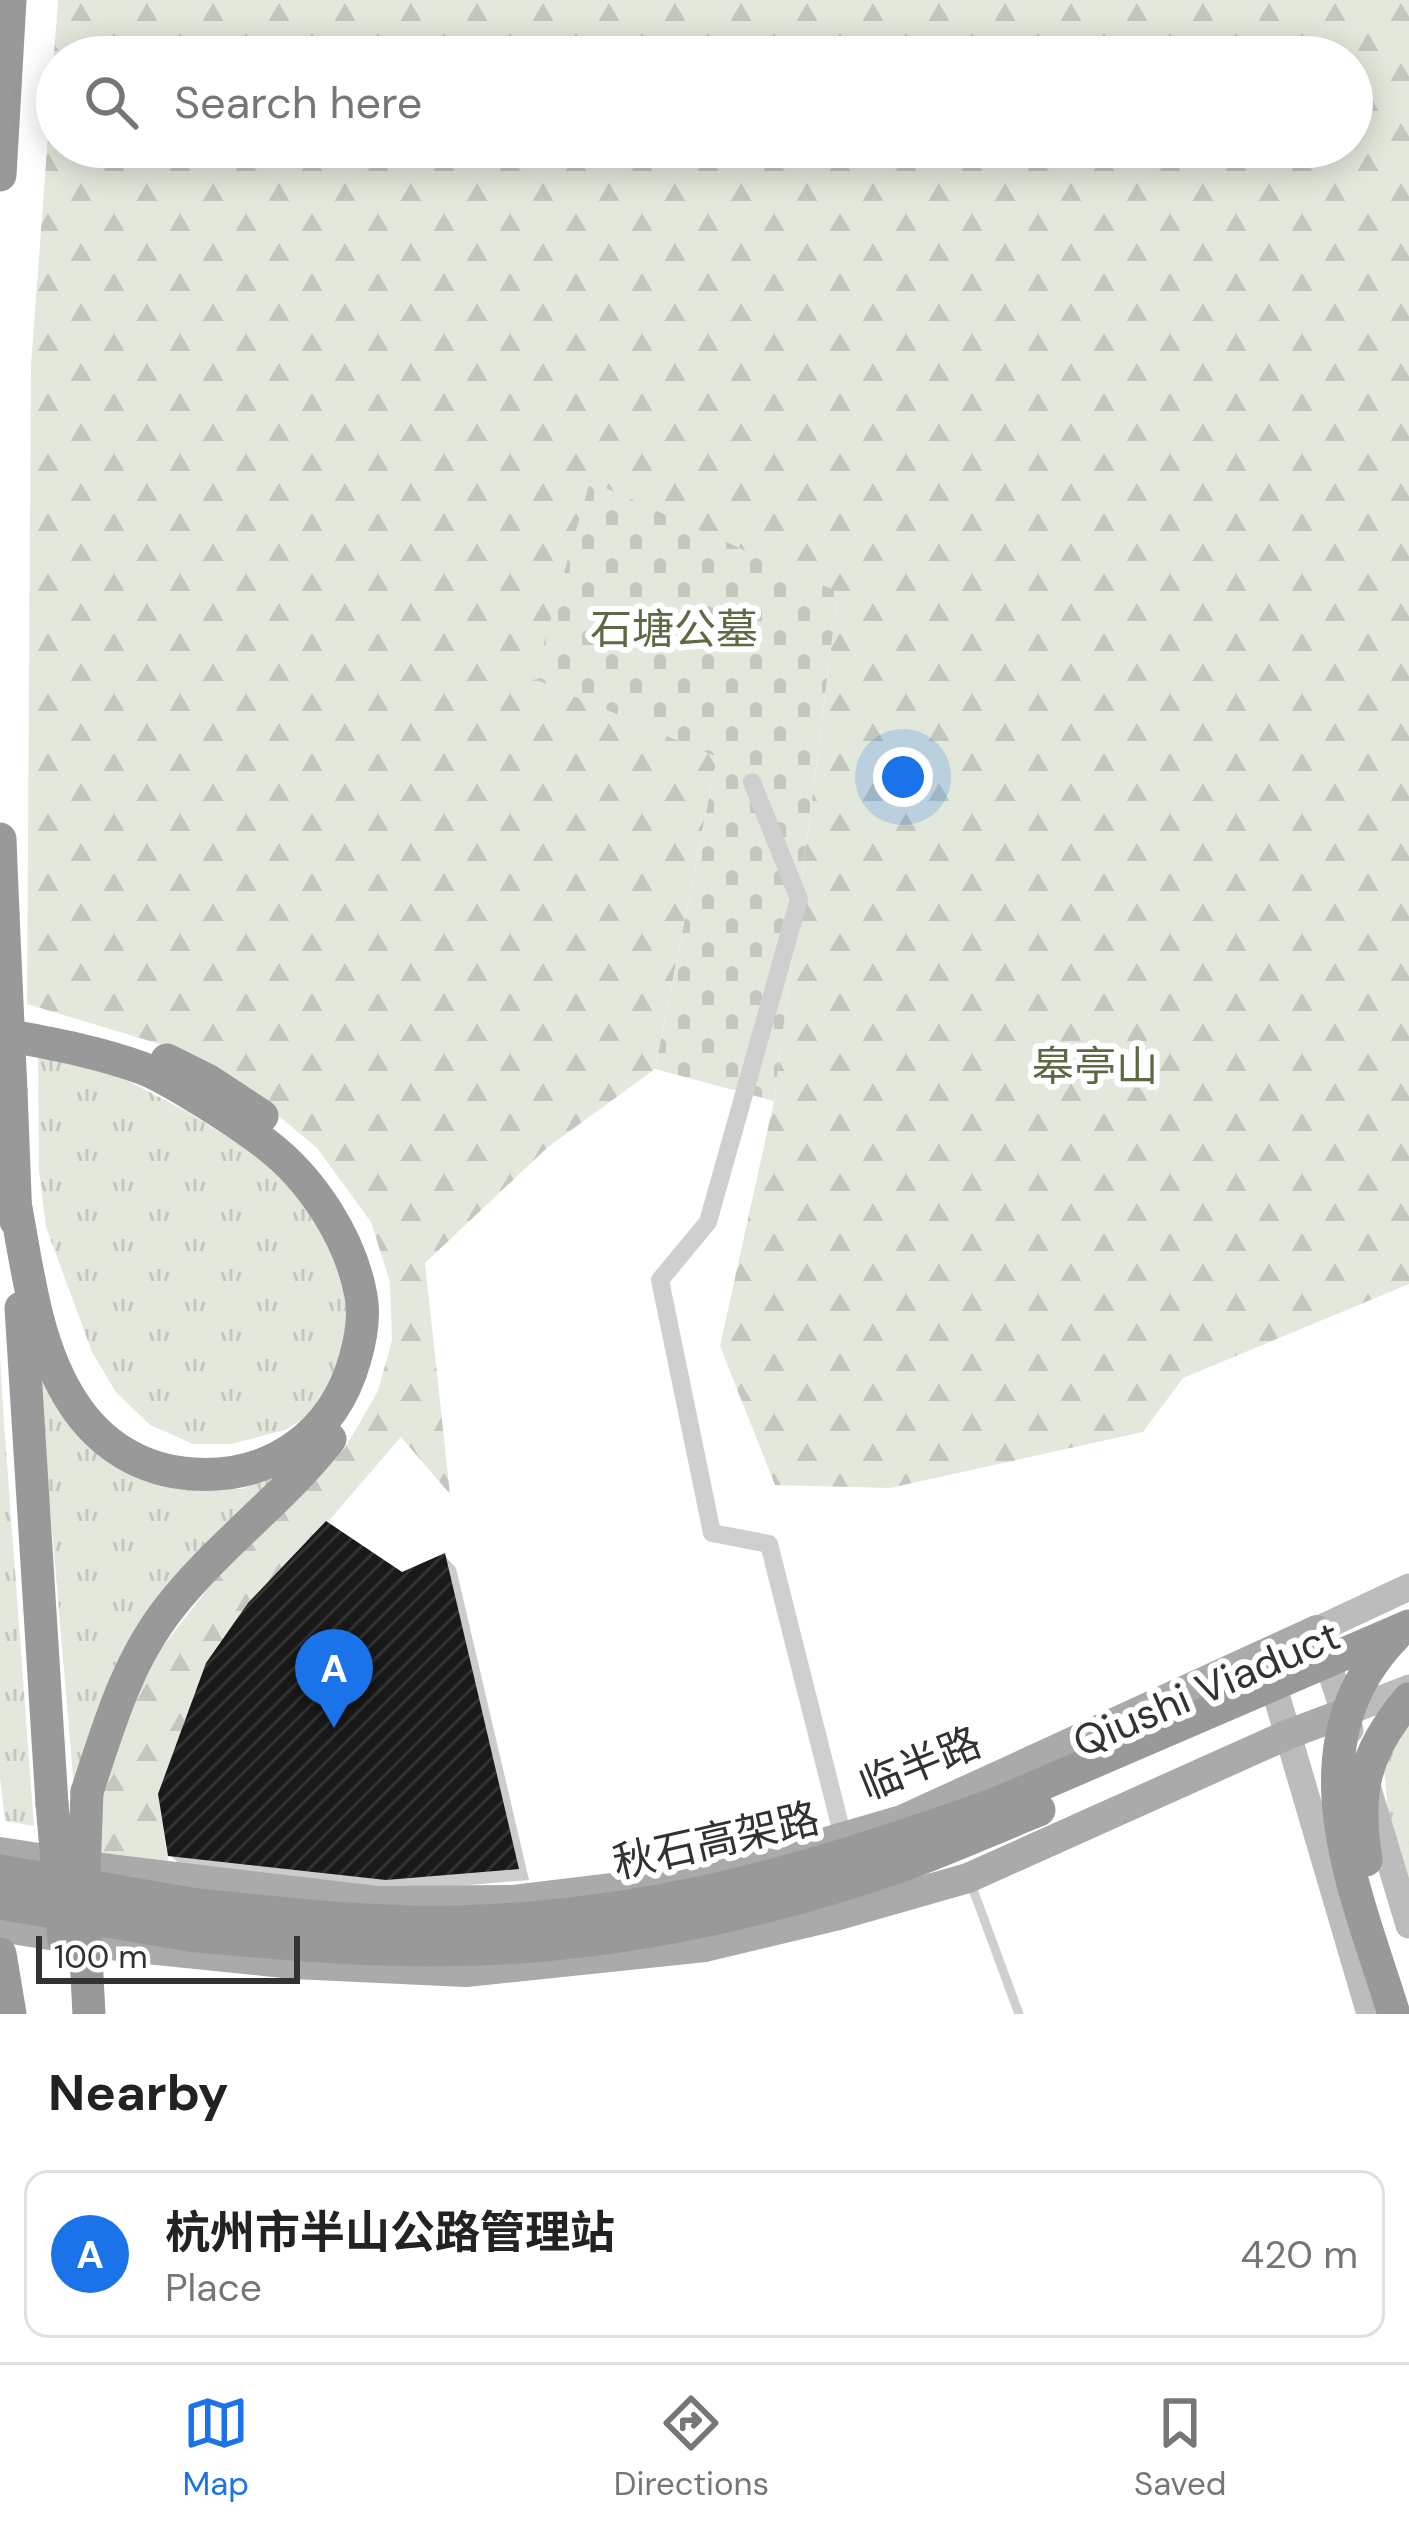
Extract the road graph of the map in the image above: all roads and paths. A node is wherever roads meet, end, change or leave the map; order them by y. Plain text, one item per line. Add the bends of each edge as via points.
1 (10, 0) edge
2 (0, 175) edge
3 (752, 782) dead end
4 (0, 839) edge
5 (0, 1013) edge
6 (0, 1034) edge
7 (15, 1203) junction
8 (1409, 1587) edge
9 (1409, 1624) edge
10 (1317, 1630) junction
11 (1409, 1650) edge
12 (1263, 1652) junction
13 (1409, 1688) edge
14 (1409, 1699) edge
15 (1345, 1713) junction
16 (1289, 1734) junction
17 (843, 1837) junction
18 (0, 1852) edge
19 (0, 1870) edge
20 (968, 1878) junction
21 (0, 1903) edge
22 (1409, 1925) edge
23 (0, 1927) edge
24 (0, 1954) edge
25 (1409, 2006) edge
26 (10, 2014) edge
27 (70, 2014) edge
28 (89, 2014) edge
29 (1019, 2014) edge
30 (1370, 2014) edge
31 (1394, 2014) edge

1 - 2 highway
3 - 17 street via 799,899 709,1222 660,1280 712,1533 769,1544
4 - 7 highway, bridge
5 - 28 highway, bridge via 123,1040 260,1114 298,1146 353,1221 380,1312 365,1389 314,1459 170,1607 122,1691 87,1792
6 - 7 highway via 146,1070 268,1145 316,1195 361,1296 362,1334 335,1408 308,1442 262,1467 218,1476 165,1472 113,1449 53,1368
7 - 27 highway, bridge
8 - 10 main road, 临半路
9 - 19 highway, 秋石高架路, bridge via 998,1803 860,1853 619,1910 371,1922 197,1905
9 - 31 highway, bridge via 1353,1697 1335,1782 1346,1858
10 - 12 main road, 临半路
10 - 15 main road
11 - 21 highway, Qiushi Viaduct, bridge via 895,1868 625,1935 373,1950 190,1935
12 - 16 main road
12 - 17 main road, 临半路 via 989,1783
13 - 15 main road
14 - 25 highway, bridge via 1371,1753 1361,1806 1367,1870
15 - 16 main road
15 - 22 main road
16 - 20 main road
16 - 30 main road
17 - 18 main road, 临半路 via 663,1882 513,1900 377,1901
20 - 23 main road via 705,1947 466,1972 293,1964
20 - 29 lane
24 - 26 highway

